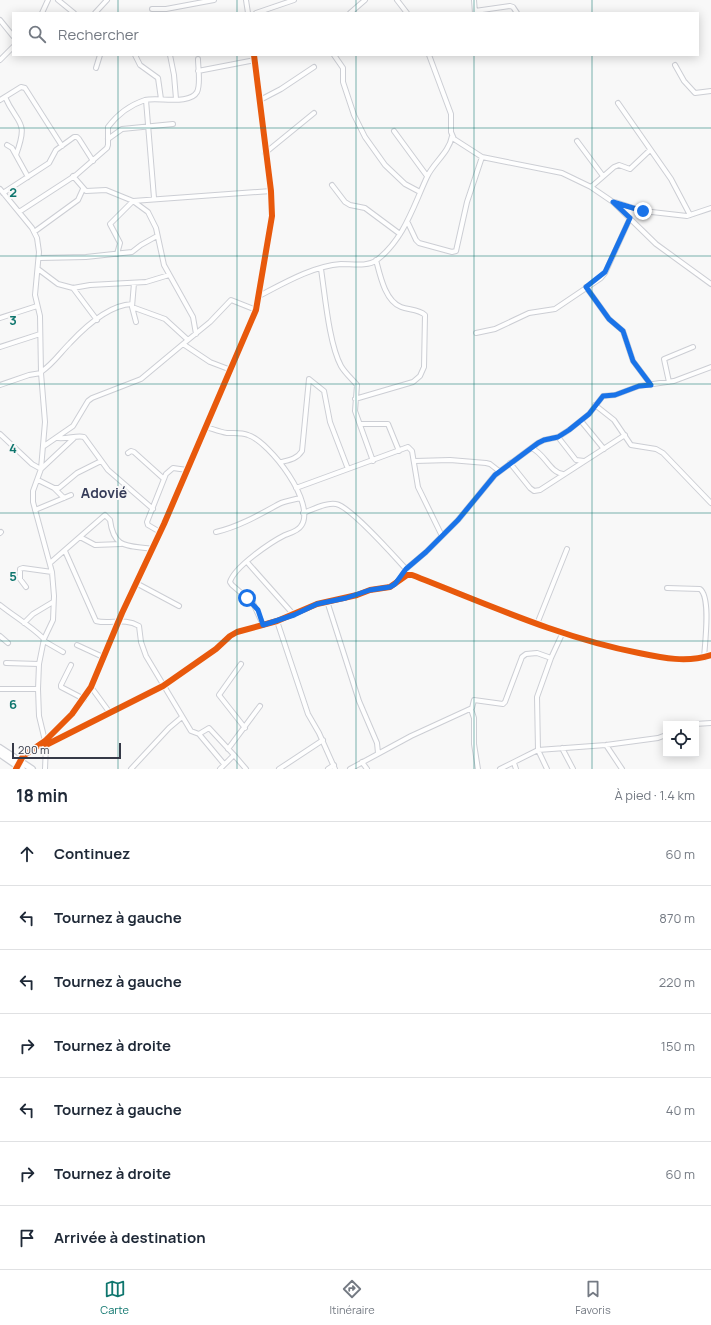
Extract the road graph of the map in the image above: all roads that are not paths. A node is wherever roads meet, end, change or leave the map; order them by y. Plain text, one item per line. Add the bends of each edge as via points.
1 (48, 0) edge
2 (58, 0) edge
3 (107, 0) edge
4 (214, 0) edge
5 (246, 0) edge
6 (294, 0) edge
7 (365, 0) edge
8 (396, 0) edge
9 (474, 0) edge
10 (152, 9) dead end
11 (165, 11) edge
12 (42, 12) edge
13 (73, 12) edge
14 (96, 12) edge
15 (248, 12) edge
16 (259, 12) edge
17 (351, 12) edge
18 (406, 12) edge
19 (475, 12) edge
20 (516, 12) edge
21 (0, 20) edge
22 (12, 35) edge
23 (12, 48) edge
24 (100, 56) edge
25 (136, 56) edge
26 (170, 56) edge
27 (254, 56) edge
28 (335, 56) edge
29 (429, 56) edge
30 (198, 59) dead end
31 (0, 60) edge
32 (255, 60) junction
33 (675, 65) dead end
34 (314, 67) dead end
35 (96, 68) dead end
36 (198, 71) junction
37 (711, 92) edge
38 (5, 97) junction
39 (162, 99) junction
40 (176, 99) junction
41 (0, 100) edge
42 (146, 100) junction
43 (260, 100) junction
44 (618, 103) dead end
45 (314, 113) dead end
46 (173, 124) dead end
47 (148, 126) junction
48 (394, 131) dead end
49 (452, 136) junction
50 (108, 139) junction
51 (577, 141) dead end
52 (7, 145) dead end
53 (62, 146) junction
54 (650, 150) junction
55 (265, 153) junction
56 (16, 155) junction
57 (482, 157) junction
58 (93, 161) junction
59 (73, 176) junction
60 (427, 176) junction
61 (603, 176) junction
62 (28, 177) junction
63 (332, 185) dead end
64 (592, 187) junction
65 (83, 189) junction
66 (1, 191) edge
67 (271, 191) junction
68 (420, 192) junction
69 (154, 198) junction
70 (133, 200) junction
71 (613, 202) junction
72 (711, 208) edge
73 (19, 212) junction
74 (690, 215) junction
75 (630, 218) junction
76 (408, 223) junction
77 (34, 232) junction
78 (400, 234) junction
79 (157, 236) junction
80 (117, 254) junction
81 (40, 258) junction
82 (376, 260) junction
83 (38, 269) junction
84 (321, 269) junction
85 (169, 275) junction
86 (134, 283) junction
87 (711, 284) edge
88 (586, 287) junction
89 (73, 288) junction
90 (259, 296) junction
91 (132, 305) junction
92 (37, 306) junction
93 (256, 310) junction
94 (0, 318) edge
95 (97, 320) junction
96 (136, 322) dead end
97 (476, 333) dead end
98 (40, 334) junction
99 (196, 334) junction
100 (188, 340) junction
101 (183, 344) junction
102 (0, 347) edge
103 (693, 347) dead end
104 (711, 367) edge
105 (231, 370) junction
106 (41, 372) junction
107 (669, 382) junction
108 (0, 385) edge
109 (651, 385) junction
110 (355, 399) junction
111 (596, 405) junction
112 (581, 421) junction
113 (360, 424) junction
114 (206, 427) junction
115 (0, 434) edge
116 (625, 435) junction
117 (558, 437) junction
118 (58, 438) junction
119 (74, 438) junction
120 (44, 446) junction
121 (531, 448) junction
122 (604, 449) junction
123 (399, 451) junction
124 (128, 453) dead end
125 (101, 461) junction
126 (373, 461) junction
127 (415, 461) junction
128 (585, 461) junction
129 (281, 462) junction
130 (510, 463) junction
131 (348, 469) junction
132 (41, 470) junction
133 (187, 470) junction
134 (499, 471) junction
135 (563, 474) junction
136 (38, 480) junction
137 (164, 480) junction
138 (54, 488) junction
139 (296, 488) junction
140 (71, 495) dead end
141 (64, 498) junction
142 (300, 498) junction
143 (711, 503) edge
144 (153, 509) junction
145 (35, 510) junction
146 (303, 513) junction
147 (160, 532) junction
148 (216, 532) dead end
149 (442, 536) junction
150 (80, 537) junction
151 (121, 544) junction
152 (153, 549) junction
153 (567, 549) dead end
154 (65, 551) junction
155 (248, 562) junction
156 (50, 564) junction
157 (406, 569) junction
158 (52, 572) junction
159 (400, 579) junction
160 (136, 583) junction
161 (26, 587) dead end
162 (667, 588) dead end
163 (327, 601) junction
164 (53, 602) junction
165 (0, 605) edge
166 (179, 606) dead end
167 (294, 615) junction
168 (119, 620) junction
169 (277, 621) junction
170 (24, 623) junction
171 (537, 624) junction
172 (263, 625) junction
173 (563, 632) junction
174 (0, 636) edge
175 (44, 640) junction
176 (8, 643) dead end
177 (77, 645) dead end
178 (63, 652) dead end
179 (711, 655) edge
180 (103, 657) junction
181 (551, 658) junction
182 (704, 658) junction
183 (6, 663) dead end
184 (40, 664) junction
185 (241, 664) dead end
186 (70, 665) dead end
187 (163, 686) junction
188 (91, 687) junction
189 (0, 689) edge
190 (38, 689) junction
191 (84, 699) junction
192 (260, 706) dead end
193 (471, 709) junction
194 (110, 713) junction
195 (182, 717) junction
196 (711, 723) edge
197 (699, 724) edge
198 (245, 728) junction
199 (199, 734) junction
200 (663, 736) edge
201 (323, 740) junction
202 (45, 743) junction
203 (606, 745) junction
204 (0, 748) edge
205 (562, 748) junction
206 (228, 749) junction
207 (538, 750) junction
208 (378, 752) junction
209 (0, 754) edge
210 (234, 755) junction
211 (362, 762) junction
212 (514, 763) junction
213 (224, 764) junction
214 (19, 767) edge
215 (335, 767) edge
216 (32, 769) edge
217 (45, 769) edge
218 (131, 769) edge
219 (220, 769) edge
220 (246, 769) edge
221 (278, 769) edge
222 (328, 769) edge
223 (350, 769) edge
224 (367, 769) edge
225 (478, 769) edge
226 (500, 769) edge
227 (516, 769) edge
228 (547, 769) edge
229 (573, 769) edge
230 (622, 769) edge

1 - 12 street
2 - 13 street
3 - 14 street
4 - 11 street
5 - 15 street
6 - 16 street
7 - 17 street
8 - 18 street
9 - 19 street
10 - 11 street
19 - 20 street via 510,6
21 - 22 street
23 - 31 street
24 - 35 street
25 - 39 street via 140,65 158,78
26 - 40 street
27 - 32 street
28 - 68 street via 343,68 342,82 365,137 385,165 405,184
29 - 49 street via 451,114
30 - 36 street
32 - 36 street
32 - 43 street
33 - 37 street via 695,93
34 - 43 street
36 - 40 street via 196,94 193,97
38 - 41 street
38 - 53 street via 21,87 25,88
38 - 56 street via 23,131
39 - 40 street
39 - 42 street
42 - 47 street
42 - 50 street via 115,118 108,127
43 - 55 street
44 - 54 street
45 - 55 street
46 - 47 street
47 - 50 street via 122,129
47 - 69 street
48 - 60 street
49 - 57 street
49 - 60 street via 449,146
50 - 58 street via 107,148
51 - 61 street
52 - 56 street
53 - 58 street via 77,137
53 - 62 street via 54,153 49,163
54 - 61 street via 630,169 617,165
54 - 74 street via 671,179
55 - 67 street
56 - 62 street
57 - 64 street via 562,173
57 - 76 street via 467,202 456,251 419,243
58 - 59 street
59 - 65 street
59 - 73 street
60 - 68 street
61 - 64 street
62 - 66 street
63 - 78 street via 345,202 365,208
64 - 71 street
65 - 70 street via 90,192 103,189
65 - 77 street via 78,200
66 - 73 street
67 - 69 street
67 - 90 street via 272,216
68 - 76 street
69 - 70 street
70 - 79 street via 151,217
70 - 80 street via 110,224 120,243
71 - 74 street via 643,211
71 - 75 street
72 - 74 street
73 - 77 street
75 - 87 street via 656,244
75 - 88 street via 605,272
76 - 78 street
77 - 81 street
78 - 82 street
79 - 80 street via 133,252
79 - 85 street via 161,257
80 - 81 street
81 - 83 street
82 - 84 street via 364,265 341,264
82 - 110 street via 390,297 399,306 425,315 424,367 420,376 413,382
83 - 89 street via 58,284
83 - 92 street via 35,295
84 - 90 street via 297,277
84 - 110 street via 338,360 357,385
85 - 86 street
85 - 99 street via 193,317
86 - 89 street
86 - 91 street
88 - 97 street via 555,309 529,313 495,329
88 - 109 street via 609,319 623,331 633,361
89 - 95 street
90 - 93 street
91 - 95 street via 115,308
91 - 96 street
91 - 100 street via 165,319
92 - 94 street
92 - 98 street
93 - 99 street via 231,300
93 - 105 street
95 - 106 street via 70,342 50,366
98 - 102 street
98 - 106 street
99 - 100 street
100 - 101 street
101 - 105 street via 210,362
101 - 118 street via 141,379 88,401 73,426
103 - 107 street via 664,358
104 - 107 street
105 - 114 street
106 - 108 street
106 - 120 street
107 - 109 street
109 - 111 street via 603,396
110 - 113 street via 355,411
111 - 112 street
111 - 116 street via 614,420
112 - 117 street
112 - 122 street
113 - 123 street via 388,424
113 - 126 street
114 - 129 street via 248,435 258,440
114 - 133 street
115 - 132 street
116 - 122 street
116 - 143 street via 631,445 656,449 663,453
117 - 121 street via 544,440
117 - 128 street via 576,460
118 - 119 street
118 - 120 street
119 - 125 street via 84,436
119 - 132 street
120 - 132 street
121 - 130 street
121 - 135 street via 556,472
122 - 128 street
123 - 126 street
123 - 127 street via 408,447
124 - 137 street via 134,452
125 - 138 street via 78,473 59,488
125 - 144 street
126 - 131 street
127 - 134 street via 486,463
127 - 149 street via 418,487
128 - 135 street
129 - 131 street via 299,455 302,451 309,379 324,391 330,422
129 - 139 street
130 - 134 street
130 - 135 street via 534,491 540,490
131 - 139 street
132 - 136 street
133 - 137 street via 176,467 170,469
133 - 147 street
134 - 149 street
136 - 138 street
136 - 145 street via 33,491
137 - 144 street
138 - 141 street
139 - 142 street
140 - 141 street
141 - 145 street
142 - 146 street
142 - 148 street via 279,504 231,529
144 - 147 street via 147,522
145 - 156 street
146 - 155 street via 302,525 299,528
146 - 157 street via 332,504 341,505
147 - 152 street
149 - 157 street
150 - 151 street via 95,545
150 - 151 street via 105,515 110,520 114,538
150 - 154 street
151 - 152 street
152 - 160 street
153 - 171 street
154 - 156 street
154 - 168 street via 96,621
155 - 167 street
155 - 172 street via 235,572 230,582 253,603
156 - 158 street
157 - 159 street
158 - 161 street via 20,569 20,579
158 - 164 street
159 - 163 street via 390,587
159 - 171 street via 412,575
160 - 166 street
160 - 168 street
162 - 182 street via 700,589 706,595 708,615
163 - 167 street
163 - 208 street
164 - 170 street via 33,614
164 - 175 street via 53,620
165 - 170 street
167 - 169 street
168 - 180 street
168 - 187 street via 139,626 140,642
169 - 172 street
169 - 201 street via 308,714
170 - 175 street
171 - 173 street
172 - 187 street via 230,636 216,649
173 - 181 street
173 - 182 street via 607,646 665,658
174 - 176 street
175 - 178 street
175 - 184 street
177 - 180 street
179 - 182 street
180 - 188 street
181 - 193 street via 537,653 526,654 522,657 505,702 502,704 475,700
181 - 207 street via 537,697
183 - 184 street
184 - 190 street
185 - 198 street via 219,695
186 - 191 street via 61,685
187 - 194 street
187 - 195 street
188 - 191 street
188 - 194 street
189 - 190 street
190 - 202 street via 39,716
191 - 202 street
192 - 198 street
193 - 208 street
193 - 225 street
194 - 202 street
195 - 199 street via 191,731
195 - 218 street
196 - 197 street
198 - 206 street
199 - 206 street via 209,728
199 - 213 street
200 - 203 street
201 - 215 street
201 - 221 street
202 - 214 street via 23,756
202 - 217 street
203 - 205 street
203 - 230 street
204 - 214 street
205 - 207 street
205 - 229 street
206 - 210 street
207 - 212 street
207 - 228 street
208 - 211 street
209 - 214 street
210 - 213 street
210 - 220 street
211 - 223 street
211 - 224 street
212 - 226 street
212 - 227 street
213 - 219 street
214 - 216 street
215 - 222 street

